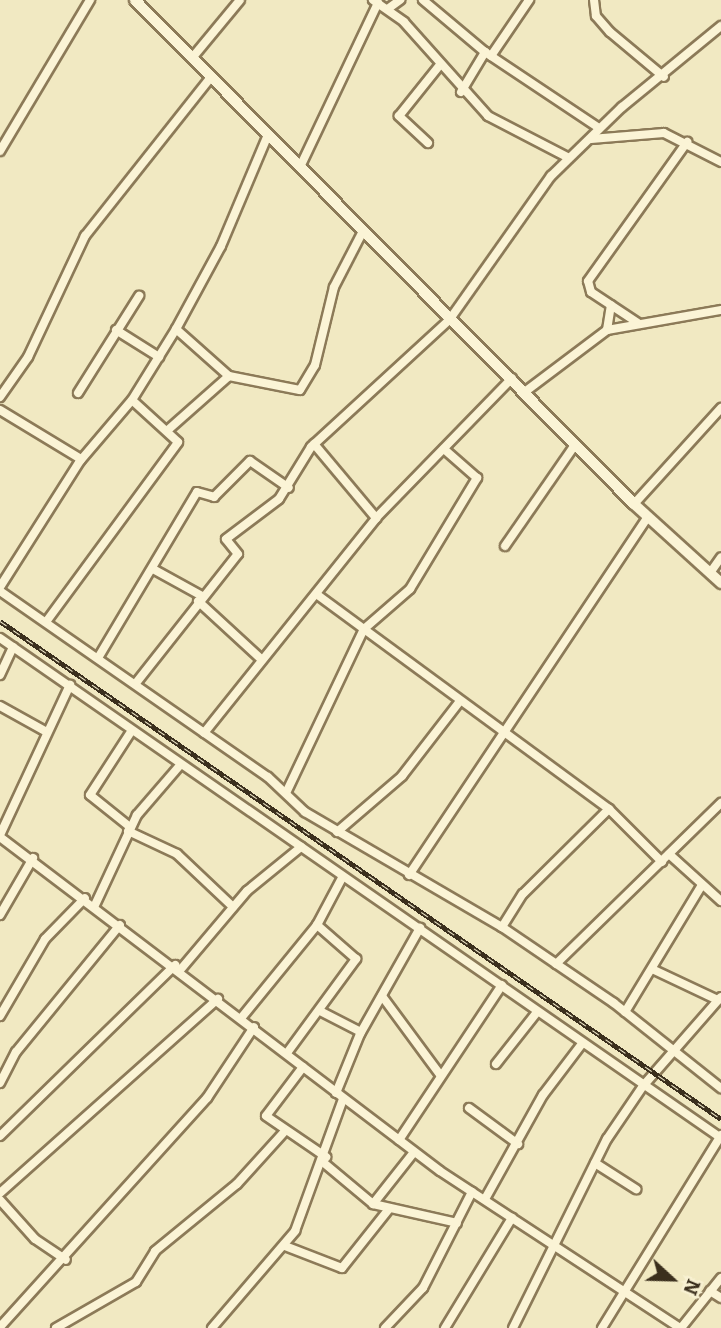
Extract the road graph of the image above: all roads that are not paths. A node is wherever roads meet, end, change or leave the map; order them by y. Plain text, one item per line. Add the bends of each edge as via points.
1 (90, 0) edge
2 (135, 0) edge
3 (240, 0) edge
4 (400, 0) edge
5 (423, 0) edge
6 (529, 0) edge
7 (594, 0) edge
8 (376, 1) edge
9 (389, 8) junction
10 (721, 26) edge
11 (488, 54) junction
12 (192, 58) junction
13 (439, 66) junction
14 (211, 77) junction
15 (664, 77) junction
16 (461, 92) junction
17 (599, 128) junction
18 (268, 135) junction
19 (591, 139) junction
20 (687, 142) junction
21 (428, 143) dead end
22 (0, 151) edge
23 (569, 158) junction
24 (721, 162) edge
25 (300, 167) junction
26 (363, 230) junction
27 (139, 296) dead end
28 (611, 305) junction
29 (721, 310) edge
30 (450, 319) junction
31 (638, 323) junction
32 (176, 329) junction
33 (116, 330) junction
34 (607, 330) junction
35 (159, 356) junction
36 (229, 376) junction
37 (512, 378) junction
38 (526, 391) junction
39 (79, 393) dead end
40 (0, 397) edge
41 (132, 400) junction
42 (721, 408) edge
43 (0, 410) edge
44 (169, 429) junction
45 (314, 444) junction
46 (575, 445) junction
47 (444, 449) junction
48 (81, 459) junction
49 (289, 488) junction
50 (634, 504) junction
51 (648, 517) junction
52 (376, 518) junction
53 (505, 546) dead end
54 (721, 557) edge
55 (153, 569) junction
56 (710, 573) junction
57 (721, 583) edge
58 (0, 589) edge
59 (319, 596) junction
60 (200, 598) junction
61 (46, 622) junction
62 (364, 629) junction
63 (0, 638) edge
64 (13, 648) junction
65 (98, 658) junction
66 (261, 659) junction
67 (0, 675) edge
68 (136, 683) junction
69 (70, 685) junction
70 (460, 701) junction
71 (0, 706) edge
72 (132, 730) junction
73 (47, 732) junction
74 (204, 733) junction
75 (504, 734) junction
76 (181, 764) junction
77 (286, 793) junction
78 (721, 803) edge
79 (609, 809) junction
80 (129, 829) junction
81 (337, 832) junction
82 (1, 839) edge
83 (300, 847) junction
84 (669, 854) junction
85 (33, 858) junction
86 (662, 862) junction
87 (409, 875) junction
88 (343, 876) junction
89 (702, 885) junction
90 (85, 898) junction
91 (721, 901) edge
92 (95, 905) junction
93 (233, 907) junction
94 (0, 915) edge
95 (120, 925) junction
96 (317, 925) junction
97 (502, 927) junction
98 (420, 928) junction
99 (556, 964) junction
100 (178, 967) junction
101 (652, 969) junction
102 (502, 985) junction
103 (382, 996) junction
104 (218, 999) junction
105 (719, 999) edge
106 (320, 1011) junction
107 (537, 1012) junction
108 (625, 1012) junction
109 (0, 1016) edge
110 (242, 1017) junction
111 (254, 1027) junction
112 (361, 1032) junction
113 (581, 1045) junction
114 (286, 1053) junction
115 (673, 1054) junction
116 (496, 1064) dead end
117 (303, 1067) junction
118 (441, 1076) junction
119 (0, 1083) edge
120 (643, 1086) junction
121 (721, 1088) edge
122 (340, 1096) junction
123 (469, 1108) dead end
124 (285, 1131) junction
125 (0, 1136) edge
126 (721, 1136) edge
127 (399, 1140) junction
128 (518, 1144) junction
129 (414, 1152) junction
130 (325, 1160) junction
131 (595, 1163) junction
132 (636, 1189) dead end
133 (472, 1192) junction
134 (0, 1193) edge
135 (485, 1199) junction
136 (0, 1200) edge
137 (373, 1204) junction
138 (388, 1209) junction
139 (512, 1218) junction
140 (457, 1223) junction
141 (285, 1246) junction
142 (553, 1246) junction
143 (66, 1259) junction
144 (721, 1278) edge
145 (710, 1291) junction
146 (621, 1292) junction
147 (721, 1298) edge
148 (0, 1327) edge
149 (56, 1328) edge
150 (212, 1328) edge
151 (385, 1328) edge
152 (445, 1328) edge
153 (513, 1328) edge
154 (601, 1328) edge
155 (680, 1328) edge

1 - 22 street
2 - 12 street
3 - 12 street
4 - 9 street
5 - 11 street
6 - 11 street
7 - 15 street via 596,16 610,32
8 - 9 street
8 - 25 street
9 - 13 street
10 - 15 street
11 - 16 street
11 - 17 street
12 - 14 street
13 - 16 street
13 - 21 street via 400,116
14 - 18 street
14 - 40 street via 85,236 28,357
15 - 17 street
16 - 23 street via 488,116
17 - 19 street
18 - 25 street
18 - 32 street via 221,246
19 - 20 street via 664,132
19 - 23 street
20 - 24 street
20 - 28 street via 591,274 591,292
23 - 30 street
25 - 26 street
26 - 30 street
26 - 36 street via 334,287 305,386 300,390
27 - 33 street
28 - 31 street
28 - 34 street
29 - 31 street
30 - 37 street
30 - 45 street
31 - 34 street
32 - 35 street
32 - 36 street
33 - 35 street
33 - 39 street
34 - 38 street
35 - 41 street
36 - 44 street
37 - 38 street
37 - 47 street
38 - 46 street
41 - 44 street
41 - 48 street
42 - 50 street
43 - 48 street
44 - 61 street via 178,442
45 - 49 street
45 - 52 street
46 - 50 street
46 - 53 street
47 - 52 street
47 - 62 street via 477,478 410,589
48 - 58 street
49 - 55 street via 250,461 214,497 197,492
49 - 60 street via 226,539 238,554
50 - 51 street
51 - 56 street
51 - 75 street
52 - 59 street
54 - 56 street
55 - 60 street
55 - 65 street
56 - 57 street
58 - 61 street
59 - 62 street
59 - 66 street
60 - 66 street
60 - 68 street
61 - 65 street
62 - 70 street
62 - 77 street
63 - 64 street
64 - 67 street
64 - 69 street
65 - 68 street
66 - 74 street
68 - 74 street
69 - 72 street
69 - 73 street
70 - 75 street
70 - 81 street via 402,776
71 - 73 street
72 - 76 street
72 - 80 street via 90,795
73 - 82 street
74 - 77 street
75 - 79 street
75 - 87 street
76 - 80 street
76 - 83 street
77 - 81 street
78 - 84 street
79 - 86 street
79 - 97 street via 523,894
80 - 92 street
80 - 93 street via 177,855
81 - 87 street
82 - 85 street
83 - 88 street
83 - 93 street
84 - 86 street
84 - 89 street
85 - 90 street
85 - 94 street
86 - 99 street
87 - 97 street
88 - 96 street
88 - 98 street
89 - 91 street
89 - 101 street
90 - 92 street
90 - 109 street via 45,939
92 - 95 street
93 - 100 street
95 - 100 street
95 - 119 street via 16,1052
96 - 106 street via 356,959
96 - 110 street
97 - 99 street
98 - 102 street
98 - 103 street
99 - 108 street
100 - 104 street
100 - 125 street
101 - 105 street
101 - 108 street
102 - 107 street
102 - 118 street
103 - 112 street
103 - 118 street
104 - 110 street
104 - 134 street
105 - 115 street
106 - 112 street
106 - 114 street
107 - 113 street
107 - 116 street
108 - 115 street
110 - 111 street
111 - 114 street
111 - 143 street via 207,1098 132,1176
112 - 122 street
113 - 120 street
113 - 128 street via 543,1095
114 - 117 street
115 - 120 street
115 - 121 street
117 - 122 street
117 - 124 street via 266,1116
118 - 127 street
120 - 126 street
120 - 131 street
122 - 127 street
122 - 130 street
123 - 128 street
124 - 130 street
124 - 149 street via 237,1184 155,1251 136,1282
126 - 146 street
127 - 129 street
128 - 135 street
129 - 133 street
129 - 137 street
130 - 137 street
130 - 141 street
131 - 132 street
131 - 142 street
133 - 135 street
133 - 140 street
135 - 139 street
136 - 143 street via 35,1239
137 - 138 street
138 - 140 street
138 - 141 street via 342,1268
139 - 142 street
139 - 152 street
140 - 151 street via 423,1288
141 - 150 street
142 - 146 street
142 - 153 street
143 - 148 street
144 - 145 street
145 - 147 street
145 - 155 street
146 - 154 street
146 - 155 street

